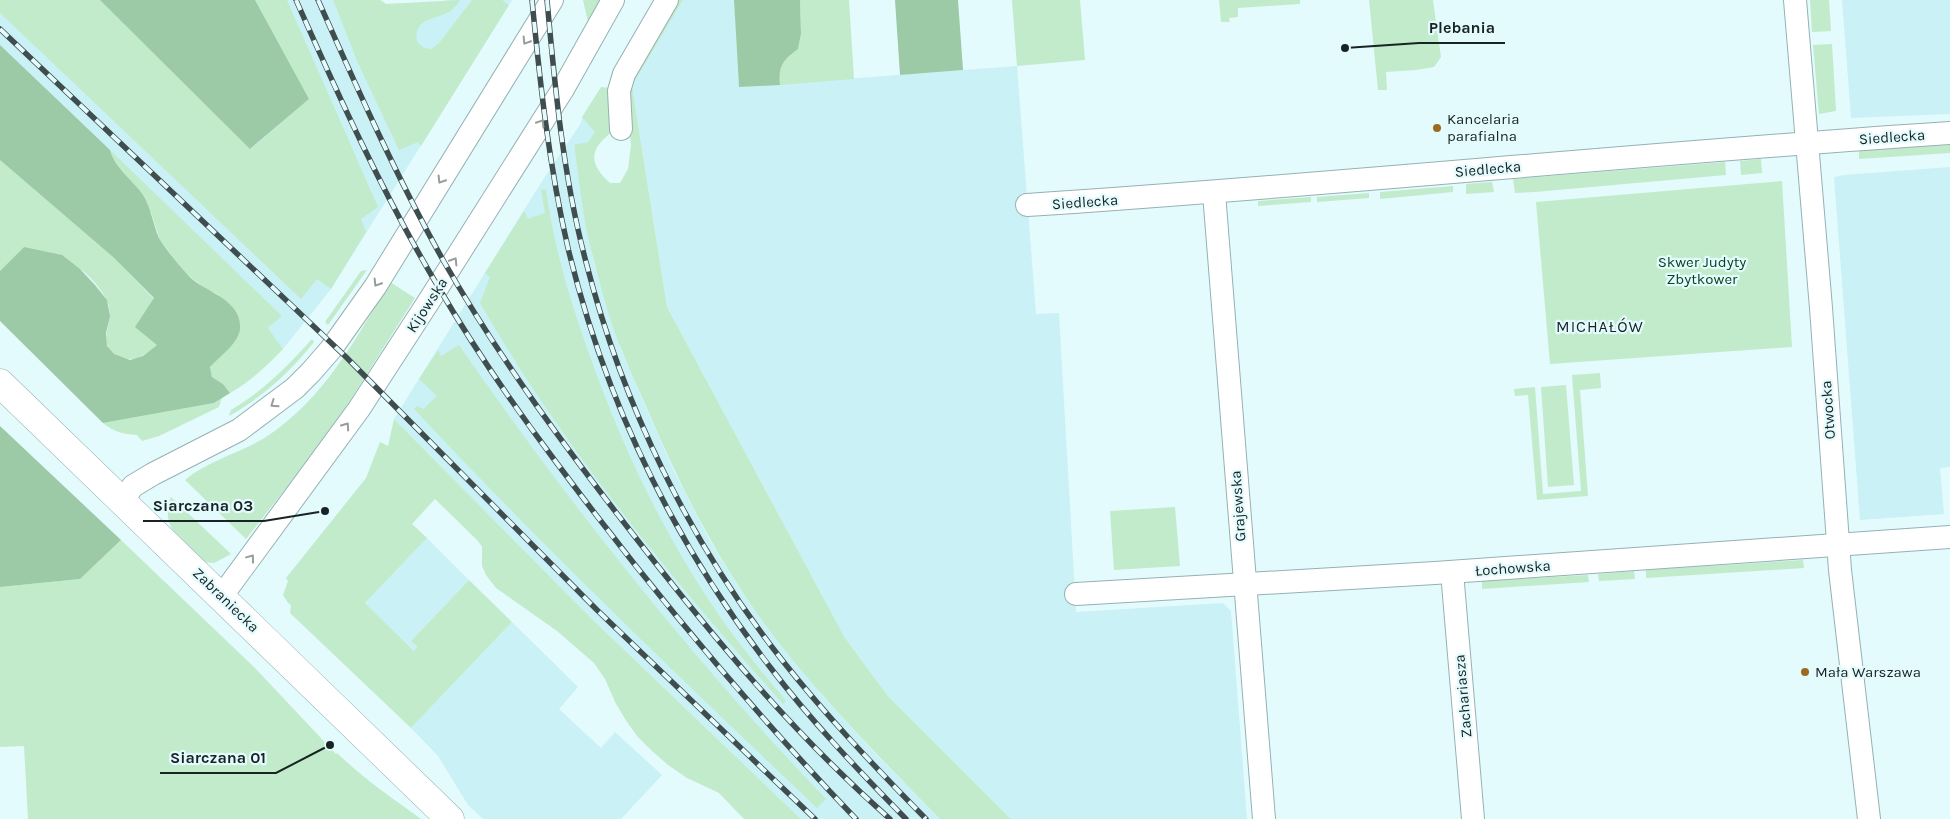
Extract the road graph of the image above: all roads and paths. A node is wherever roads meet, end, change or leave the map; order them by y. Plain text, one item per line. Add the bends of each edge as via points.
1 (552, 0) edge
2 (613, 0) edge
3 (667, 0) edge
4 (1795, 0) edge
5 (621, 129) dead end
6 (1950, 134) edge
7 (1807, 143) junction
8 (1214, 193) junction
9 (1026, 205) dead end
10 (0, 383) edge
11 (122, 501) junction
12 (1950, 537) edge
13 (1838, 545) junction
14 (1452, 572) junction
15 (1244, 585) junction
16 (1076, 594) dead end
17 (221, 597) junction
18 (450, 819) edge
19 (1264, 819) edge
20 (1474, 819) edge
21 (1869, 819) edge

1 -> 11 street via 375,287 331,349 282,398 239,430 133,486
17 -> 2 street, Kijowska via 370,392 563,88
3 - 5 street via 624,74 619,91
4 - 7 street, Otwocka
6 - 7 street, Siedlecka
7 - 8 street, Siedlecka
7 - 13 street, Otwocka
8 - 9 street, Siedlecka
8 - 15 street, Grajewska
10 - 11 main road, Zabraniecka
11 - 17 main road, Zabraniecka
12 - 13 street, Łochowska
13 - 14 street, Łochowska
13 - 21 street, Otwocka
14 - 15 street, Łochowska
14 - 20 street, Zachariasza
15 - 16 street, Łochowska
15 - 19 street, Grajewska
17 - 18 main road, Zabraniecka

